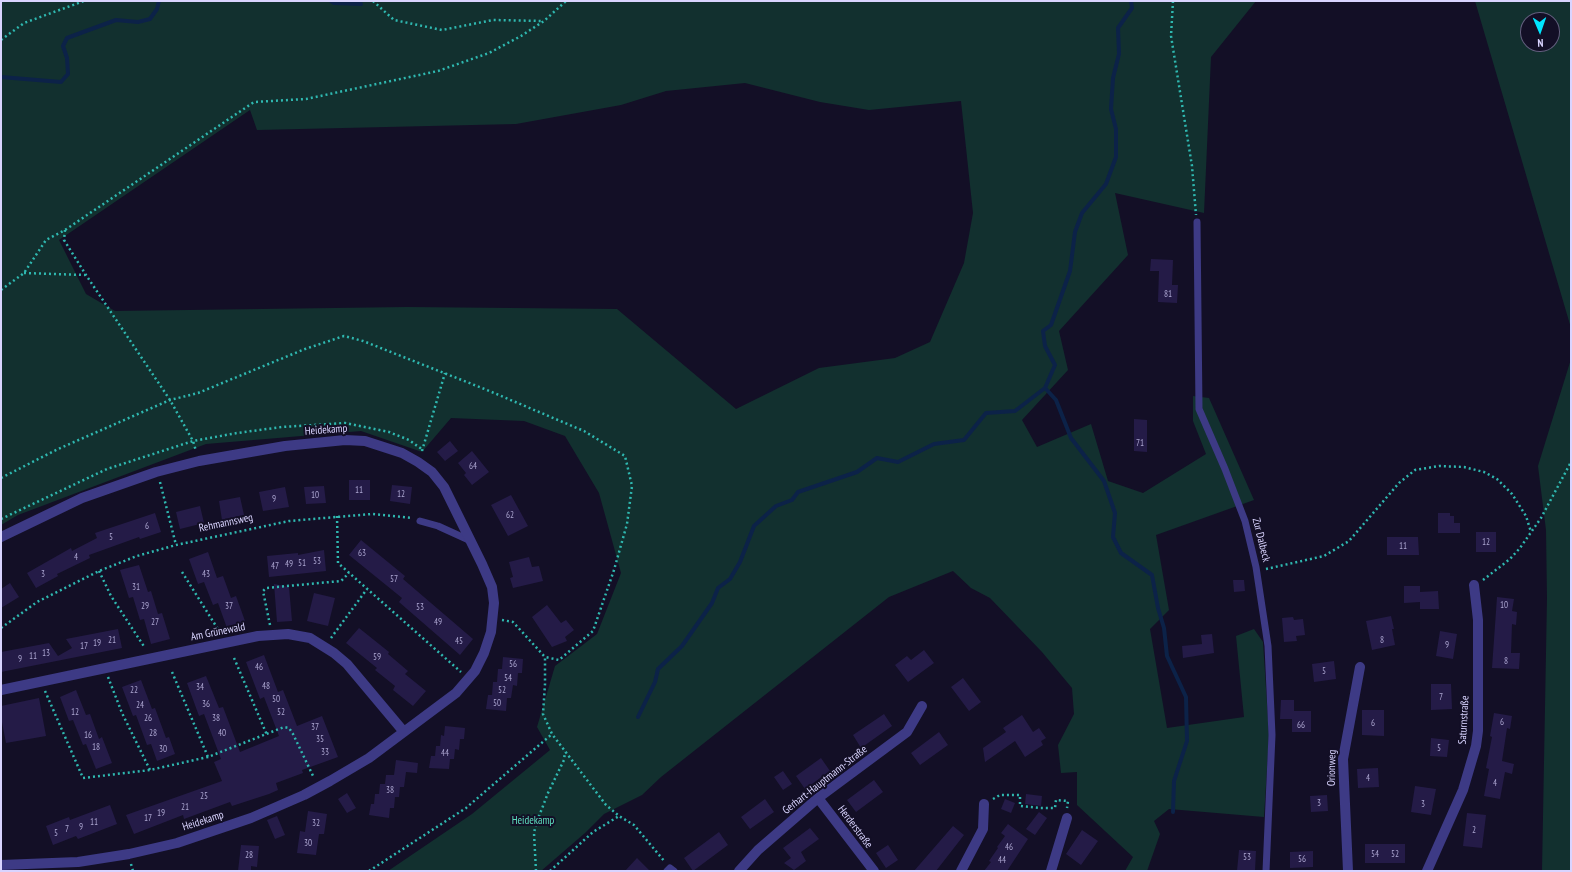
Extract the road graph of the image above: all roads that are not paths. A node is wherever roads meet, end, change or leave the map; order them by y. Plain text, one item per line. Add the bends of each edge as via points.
1 (1197, 222) road end
2 (420, 521) road end
3 (1, 537) edge
4 (471, 541) junction
5 (1474, 586) road end
6 (1360, 668) dead end
7 (1, 690) edge
8 (922, 706) dead end
9 (404, 732) junction
10 (818, 798) junction
11 (984, 804) road end
12 (1067, 818) road end
13 (1, 865) edge
14 (738, 871) edge
15 (874, 871) edge
16 (961, 871) edge
17 (1050, 871) edge
18 (1266, 871) edge
19 (1348, 871) edge
20 (1427, 871) edge

1 - 18 lane, Zur Dalbeck via 1199,410 1245,522 1257,571 1268,646 1272,735
2 - 4 lane
3 - 4 street, Heidekamp via 82,498 156,472 198,461 285,446 345,440 365,441 384,446 415,460 432,472 444,487
4 - 9 street, Heidekamp via 492,587 493,619 484,653 456,693
5 - 20 street, Saturnstraße via 1478,620 1476,746 1463,790
6 - 19 street, Orionweg via 1343,759
7 - 9 street, Am Grünewald via 258,636 288,634 310,638 347,664
8 - 10 street, Gerhart-Hauptmann-Straße via 907,732
9 - 13 street, Heidekamp via 350,770 251,818 224,828 177,843 129,854 78,862
10 - 14 street, Gerhart-Hauptmann-Straße via 777,832
10 - 15 street, Herderstraße
11 - 16 street via 983,829
12 - 17 street

